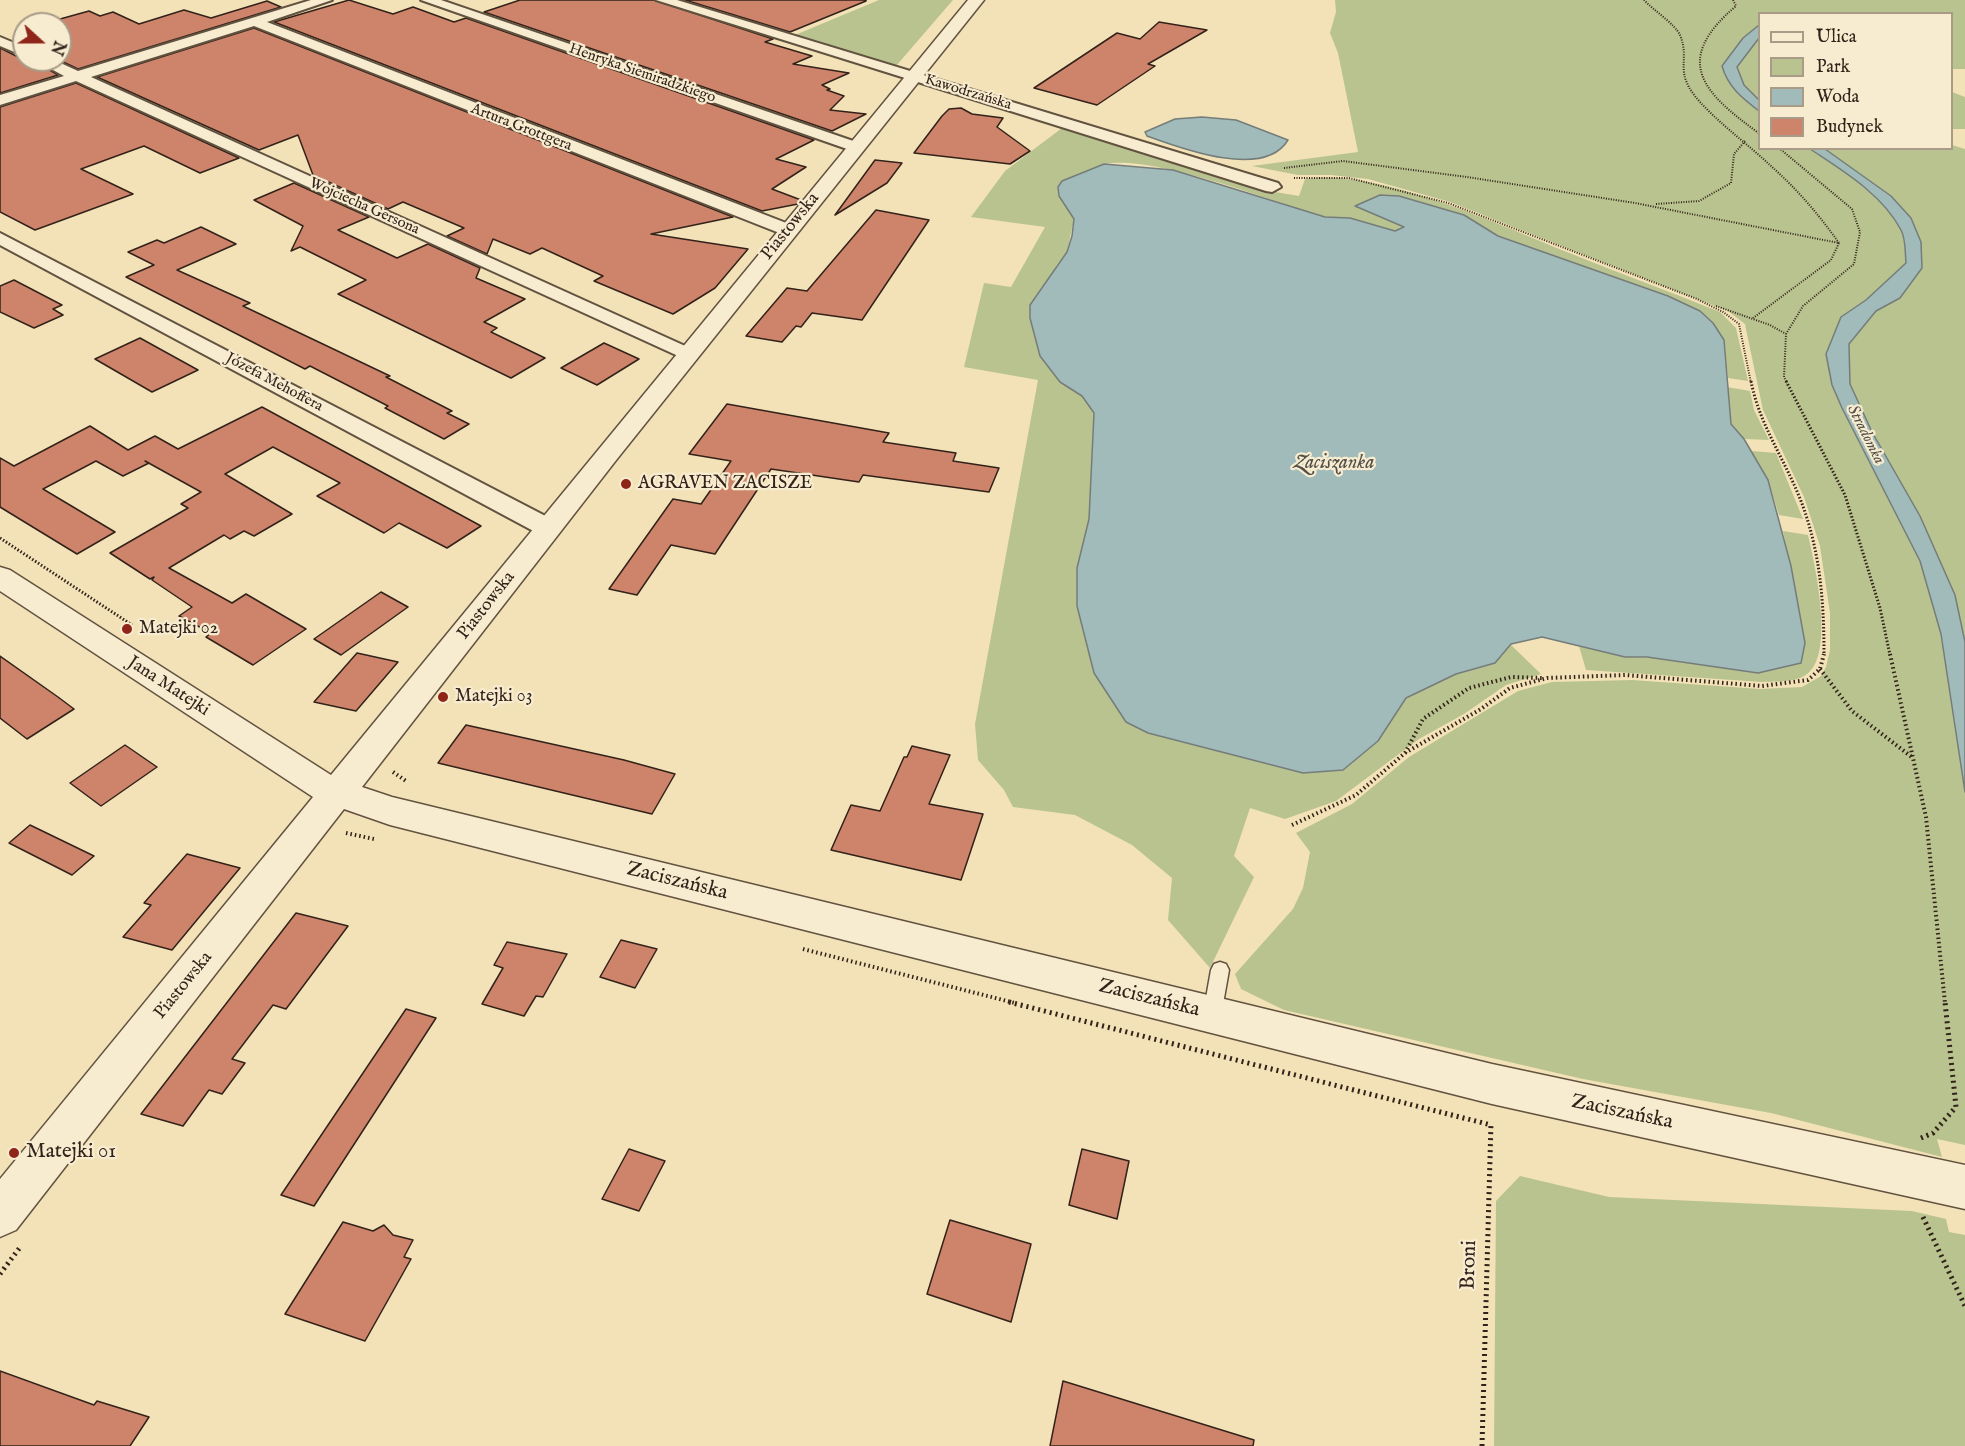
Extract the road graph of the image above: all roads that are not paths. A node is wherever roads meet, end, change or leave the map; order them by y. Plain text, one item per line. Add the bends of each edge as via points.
1 (325, 0) edge
2 (428, 0) edge
3 (663, 0) edge
4 (976, 0) edge
5 (255, 22) junction
6 (68, 72) edge
7 (77, 76) junction
8 (913, 76) junction
9 (0, 100) edge
10 (856, 147) junction
11 (1272, 187) road end
12 (788, 230) junction
13 (0, 238) edge
14 (687, 354) junction
15 (548, 528) junction
16 (0, 577) edge
17 (338, 792) junction
18 (1221, 970) dead end
19 (1212, 1015) junction
20 (1965, 1187) edge
21 (0, 1214) edge

1 - 5 street
2 - 10 street, Henryka Siemiradzkiego
3 - 8 street, Kawodrzańska
4 - 8 street, Piastowska
5 - 7 street
5 - 12 street, Artura Grottgera
6 - 7 street, Wojciecha Gersona
7 - 9 street
7 - 14 street, Wojciecha Gersona
8 - 10 street, Piastowska
8 - 11 street, Kawodrzańska
10 - 12 street, Piastowska
12 - 14 street, Piastowska
13 - 15 street, Józefa Mehoffera
14 - 15 street, Piastowska
15 - 17 street, Piastowska
16 - 17 street, Jana Matejki via 287,764
17 - 19 street, Zaciszańska via 390,811
17 - 21 street, Piastowska
18 - 19 lane
19 - 20 street, Zaciszańska via 1492,1084

